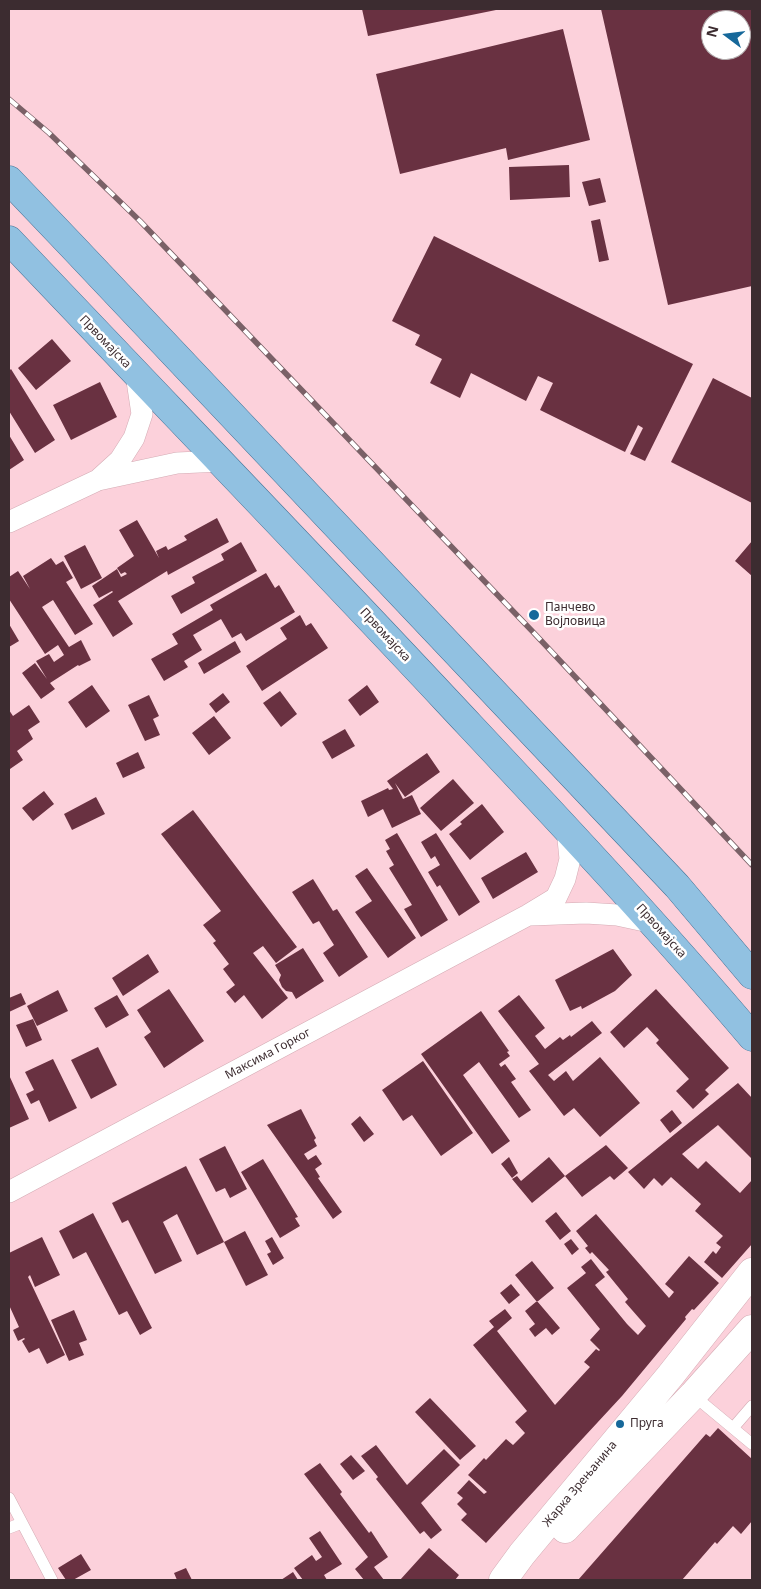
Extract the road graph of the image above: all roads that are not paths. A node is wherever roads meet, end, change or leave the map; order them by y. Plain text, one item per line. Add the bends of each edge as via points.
1 (9, 180) edge
2 (9, 240) edge
3 (136, 374) junction
4 (222, 461) junction
5 (98, 480) junction
6 (9, 522) edge
7 (567, 829) junction
8 (528, 915) junction
9 (654, 923) junction
10 (752, 975) edge
11 (752, 1037) edge
12 (9, 1192) edge
13 (752, 1272) edge
14 (752, 1329) edge
15 (693, 1395) junction
16 (752, 1406) edge
17 (733, 1428) junction
18 (752, 1444) edge
19 (9, 1498) edge
20 (22, 1523) junction
21 (9, 1528) edge
22 (52, 1580) edge
23 (503, 1580) edge
24 (515, 1580) edge

1 - 10 main road via 677,886
2 - 3 main road, Првомајска
3 - 4 main road, Првомајска
3 - 5 street via 142,414 134,438 120,460
4 - 5 street via 177,462
4 - 7 main road, Првомајска
5 - 6 street
7 - 8 street, Максима Горког via 570,859 566,879 556,898
7 - 9 main road, Првомајска
8 - 9 street via 586,913 617,915
8 - 12 street, Максима Горког
9 - 11 main road, Првомајска
13 - 23 street, Жарка Зрењанина
14 - 15 street, Жарка Зрењанина
15 - 17 lane
15 - 24 street, Жарка Зрењанина
16 - 17 lane
17 - 18 lane
19 - 20 lane
20 - 21 lane
20 - 22 lane

